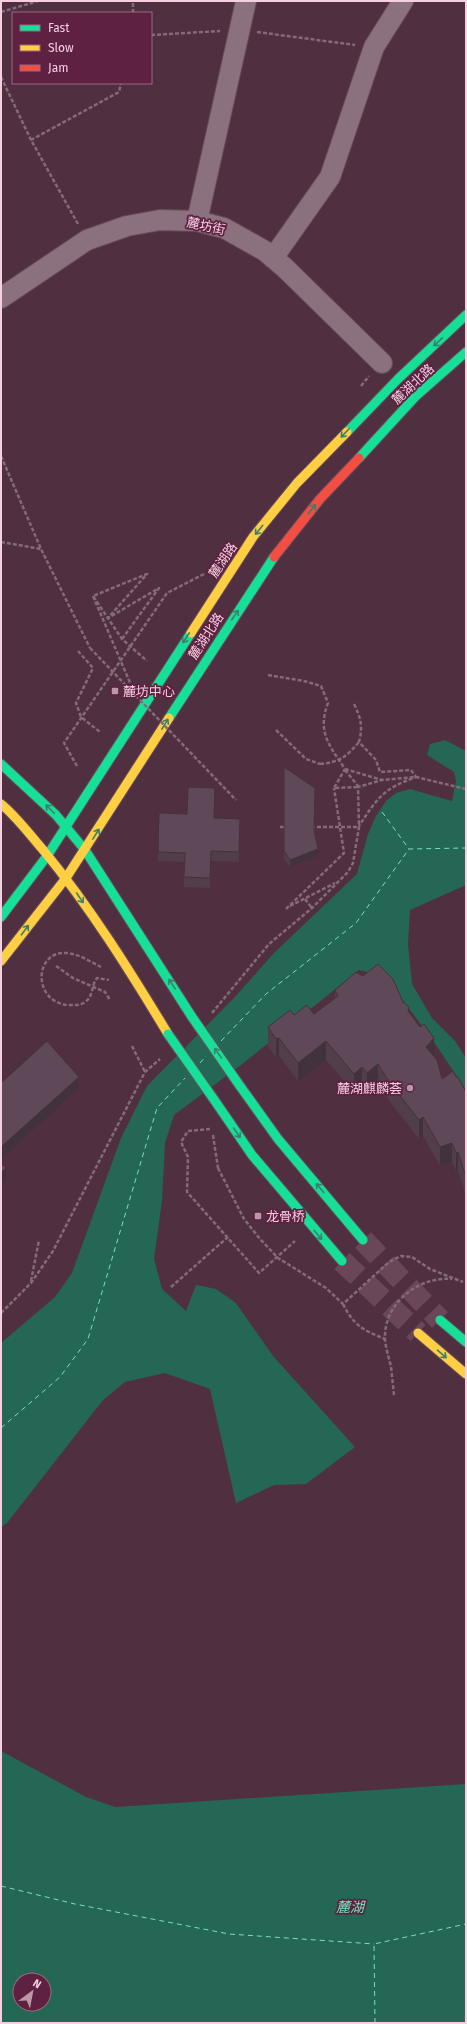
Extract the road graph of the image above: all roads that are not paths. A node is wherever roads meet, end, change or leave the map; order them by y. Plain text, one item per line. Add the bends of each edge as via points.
1 (246, 1) edge
2 (403, 1) edge
3 (197, 221) junction
4 (273, 258) junction
5 (1, 298) edge
6 (466, 315) edge
7 (466, 352) edge
8 (382, 363) dead end
9 (419, 368) junction
10 (433, 383) junction
11 (379, 398) junction
12 (398, 416) junction
13 (1, 764) edge
14 (1, 804) edge
15 (67, 825) junction
16 (85, 850) junction
17 (47, 856) junction
18 (66, 878) junction
19 (1, 917) edge
20 (1, 961) edge
21 (363, 1240) tunnel mouth
22 (342, 1261) tunnel mouth
23 (440, 1320) tunnel mouth
24 (418, 1333) tunnel mouth
25 (466, 1342) edge
26 (466, 1374) edge

1 - 3 street
2 - 4 street via 374,47 330,177
3 - 4 street, 麓坊街 via 224,228 246,239
3 - 5 street, 麓坊街 via 160,220 127,226 87,240
4 - 8 street, 麓坊街
6 -> 9 street, 麓湖路
7 - 10 street, 麓湖北路
9 - 10 street
9 - 11 street, 麓湖路
10 - 12 street, 麓湖北路
11 - 12 street
11 -> 15 street, 麓湖路 via 297,483 253,538 92,782
16 -> 12 street, 麓湖北路 via 277,553 320,499
15 -> 13 street
14 - 17 street via 12,813
15 - 16 street
15 - 17 street, 麓湖路
16 - 18 street, 麓湖北路
21 -> 16 street, bridge via 278,1139 240,1086 192,1017
17 - 18 street
17 - 19 street, 麓湖路
20 -> 18 street, 麓湖北路
18 -> 22 street, bridge via 168,1034 252,1155
23 - 25 street
24 -> 26 street

